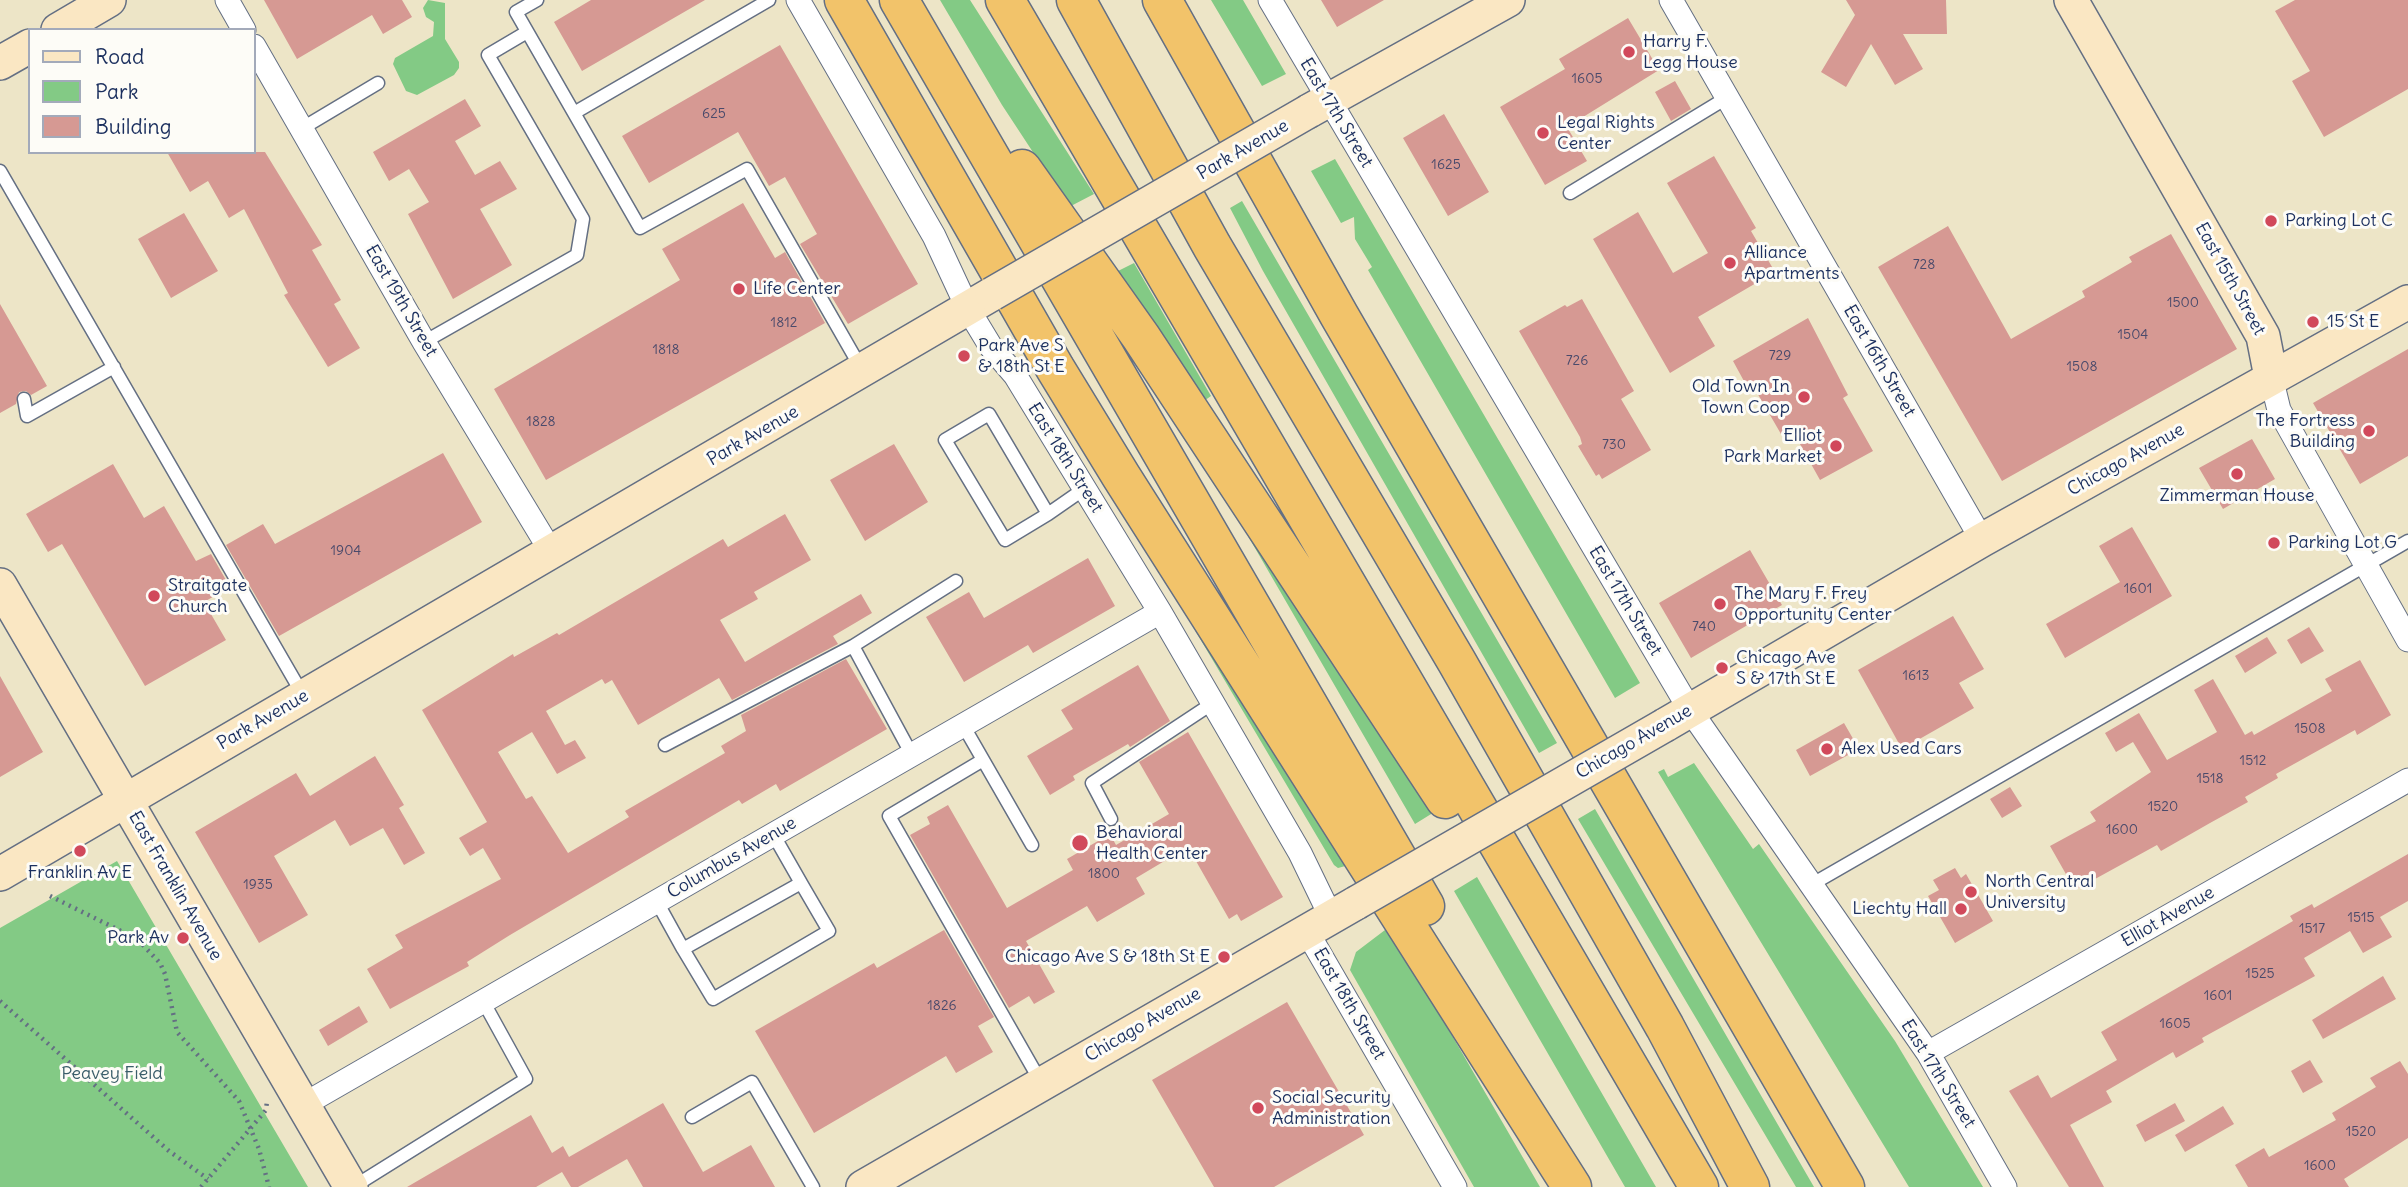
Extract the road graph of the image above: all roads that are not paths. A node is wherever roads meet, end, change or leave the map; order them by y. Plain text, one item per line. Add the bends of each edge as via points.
1 (109, 0) edge
2 (227, 0) edge
3 (537, 0) edge
4 (768, 0) edge
5 (799, 0) edge
6 (844, 0) edge
7 (899, 0) edge
8 (988, 0) edge
9 (1005, 0) edge
10 (1076, 0) edge
11 (1162, 0) edge
12 (1183, 0) edge
13 (1270, 0) edge
14 (1508, 0) edge
15 (1671, 0) edge
16 (2071, 0) edge
17 (61, 28) edge
18 (243, 28) edge
19 (527, 32) junction
20 (28, 47) edge
21 (256, 50) edge
22 (0, 63) edge
23 (378, 83) dead end
24 (1728, 97) junction
25 (1319, 106) junction
26 (574, 113) junction
27 (301, 129) junction
28 (0, 172) edge
29 (1111, 181) junction
30 (1570, 193) dead end
31 (980, 301) junction
32 (2408, 302) edge
33 (1339, 315) junction
34 (424, 342) junction
35 (114, 367) junction
36 (863, 372) junction
37 (2272, 377) junction
38 (24, 399) dead end
39 (1084, 489) junction
40 (1048, 514) junction
41 (1982, 540) junction
42 (2408, 541) edge
43 (552, 553) junction
44 (2366, 565) junction
45 (956, 581) dead end
46 (0, 585) edge
47 (1160, 612) junction
48 (2408, 640) edge
49 (853, 646) junction
50 (304, 697) junction
51 (1213, 703) junction
52 (1677, 718) junction
53 (963, 725) junction
54 (665, 745) dead end
55 (912, 755) junction
56 (983, 760) junction
57 (2408, 780) edge
58 (1610, 783) junction
59 (126, 801) junction
60 (1111, 819) dead end
61 (774, 834) junction
62 (1032, 845) dead end
63 (0, 874) edge
64 (801, 883) junction
65 (1809, 886) junction
66 (657, 902) junction
67 (1331, 917) junction
68 (683, 949) junction
69 (483, 1002) junction
70 (1665, 1027) junction
71 (1928, 1054) junction
72 (1042, 1084) junction
73 (1651, 1104) junction
74 (303, 1105) junction
75 (692, 1117) dead end
76 (900, 1178) edge
77 (352, 1187) edge
78 (813, 1187) edge
79 (863, 1187) edge
80 (1455, 1187) edge
81 (1572, 1187) edge
82 (1584, 1187) edge
83 (1699, 1187) edge
84 (1750, 1187) edge
85 (1766, 1187) edge
86 (1845, 1187) edge
87 (1868, 1187) edge
88 (2005, 1187) edge

1 - 17 street
2 - 18 street
3 - 19 lane via 516,12
4 - 26 lane
5 - 31 street, East 18th Street via 934,236
6 - 81 highway via 1048,357
7 - 73 highway via 1141,337
7 - 82 highway
8 - 29 highway
9 - 29 highway
10 - 70 highway via 1205,234
11 - 33 highway
12 - 33 highway
13 - 25 street, East 17th Street
14 - 25 street, Park Avenue
15 - 24 street, East 16th Street
16 - 37 street, East 15th Street via 2263,335
19 - 26 lane
19 - 34 lane via 488,55 583,219 577,255
20 - 22 street
21 - 27 street, East 19th Street
23 - 27 lane
24 - 30 lane
24 - 41 street, East 16th Street
25 - 31 street, Park Avenue, bridge
25 - 52 street, East 17th Street
26 - 36 lane via 640,228 747,169
27 - 34 street, East 19th Street
28 - 35 lane
29 - 73 highway
31 - 36 street, Park Avenue
31 - 39 street, East 18th Street via 991,347 1015,375
32 - 37 street, Chicago Avenue
33 - 58 highway
34 - 43 street, East 19th Street
35 - 38 lane via 27,416
35 - 50 lane
36 - 43 street, Park Avenue
37 - 41 street, Chicago Avenue
37 - 44 street, East 15th Street via 2279,410
39 - 40 lane
39 - 47 street, East 18th Street
40 - 40 lane via 989,414 945,440 1005,540
41 - 52 street, Chicago Avenue
42 - 44 lane
43 - 50 street, Park Avenue
44 - 48 street, East 15th Street
44 - 65 lane
45 - 49 lane
46 - 59 street, East Franklin Avenue
47 - 51 street, East 18th Street
47 - 53 street, Columbus Avenue
49 - 54 lane
49 - 55 lane
50 - 59 street, Park Avenue
51 - 60 lane via 1092,783
51 - 67 street, East 18th Street via 1300,853
52 - 65 street, East 17th Street
52 - 67 street, Chicago Avenue, bridge
53 - 55 street, Columbus Avenue
53 - 56 lane
55 - 61 street, Columbus Avenue
56 - 62 lane
56 - 72 lane via 889,816
57 - 71 street, Elliot Avenue
58 - 86 highway
58 - 87 highway
59 - 63 street, Park Avenue
59 - 74 street, East Franklin Avenue
61 - 64 lane
61 - 66 street, Columbus Avenue
64 - 68 lane
64 - 68 lane via 829,931 713,999
65 - 71 street, East 17th Street
66 - 68 lane
66 - 69 street, Columbus Avenue
67 - 72 street, Chicago Avenue
67 - 80 street, East 18th Street
69 - 74 street, Columbus Avenue
69 - 77 lane via 526,1079
70 - 84 highway
70 - 85 highway
71 - 88 street, East 17th Street
72 - 76 street, Chicago Avenue
73 - 83 highway
74 - 77 street, East Franklin Avenue
75 - 78 lane via 752,1082
76 - 79 street, Chicago Avenue

